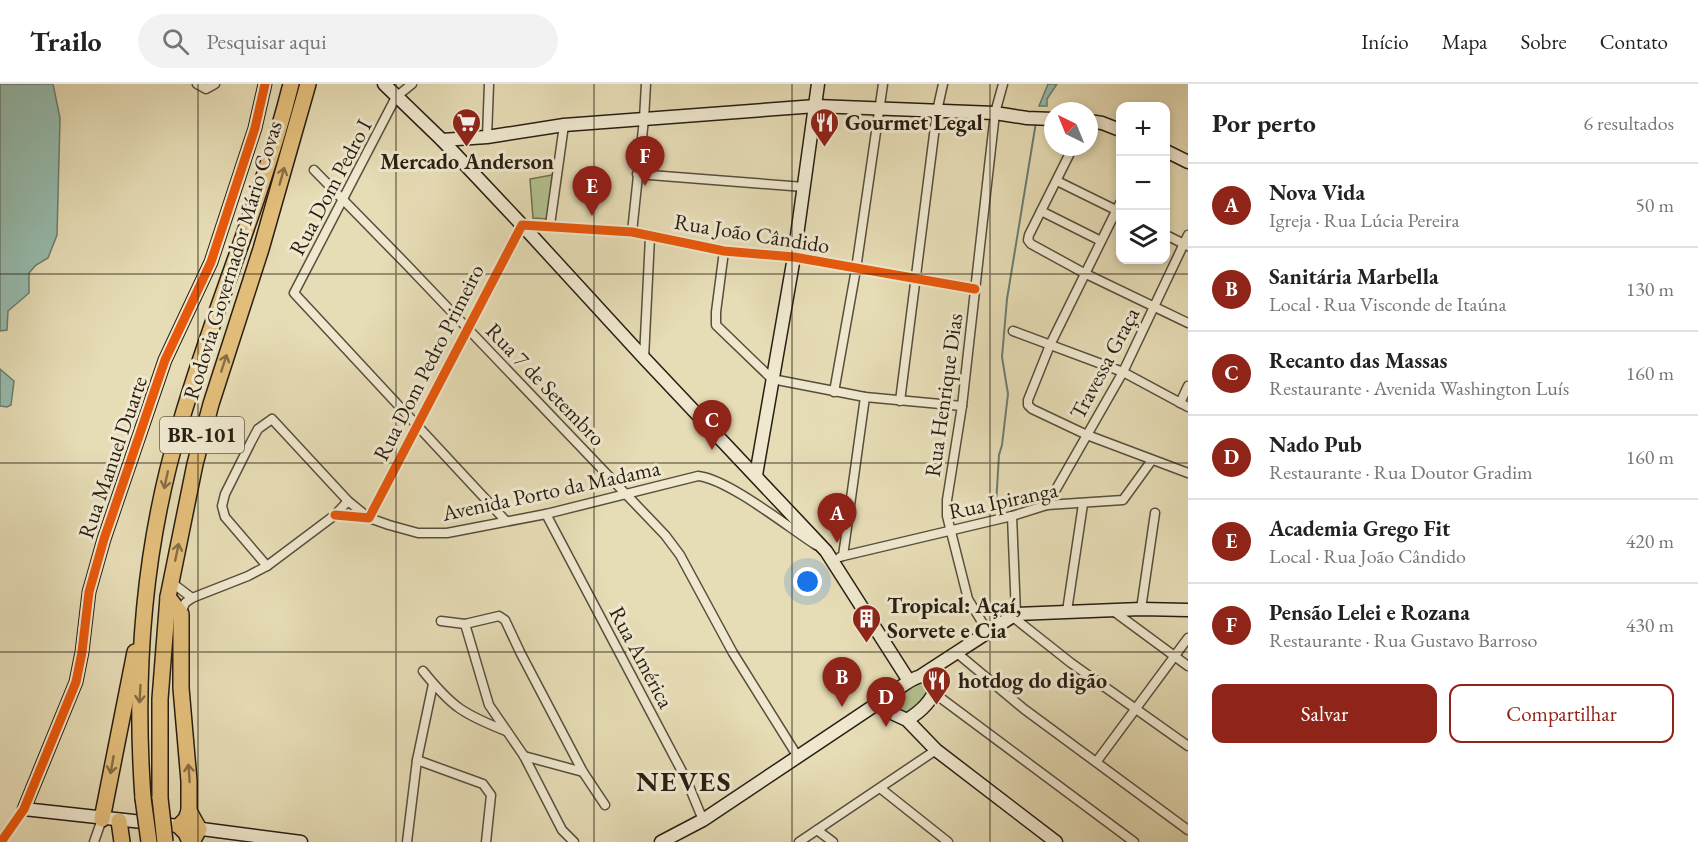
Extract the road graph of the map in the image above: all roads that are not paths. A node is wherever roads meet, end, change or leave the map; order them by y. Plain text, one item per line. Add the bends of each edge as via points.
1 (197, 84) edge
2 (215, 84) edge
3 (265, 84) edge
4 (291, 84) edge
5 (308, 84) edge
6 (384, 84) edge
7 (412, 84) edge
8 (489, 84) edge
9 (646, 84) edge
10 (818, 84) edge
11 (883, 84) edge
12 (943, 84) edge
13 (1003, 84) edge
14 (396, 97) junction
15 (816, 106) junction
16 (880, 108) junction
17 (937, 111) junction
18 (995, 113) junction
19 (1044, 118) edge
20 (644, 119) junction
21 (1098, 123) edge
22 (564, 125) junction
23 (1116, 128) edge
24 (488, 137) junction
25 (441, 140) junction
26 (1170, 153) edge
27 (1069, 156) edge
28 (1188, 162) edge
29 (314, 170) dead end
30 (637, 174) junction
31 (1057, 181) junction
32 (804, 187) junction
33 (343, 201) junction
34 (1116, 207) edge
35 (1118, 210) edge
36 (1041, 211) junction
37 (522, 225) junction
38 (550, 225) junction
39 (632, 232) junction
40 (1188, 235) edge
41 (650, 237) junction
42 (1170, 237) edge
43 (1101, 241) junction
44 (1186, 245) edge
45 (724, 251) junction
46 (794, 257) junction
47 (856, 269) junction
48 (1084, 273) junction
49 (916, 278) junction
50 (975, 289) junction
51 (1154, 306) junction
52 (1188, 323) edge
53 (468, 330) junction
54 (1013, 331) dead end
55 (1050, 345) junction
56 (644, 358) junction
57 (1123, 372) junction
58 (772, 379) junction
59 (1188, 386) edge
60 (834, 392) junction
61 (865, 398) junction
62 (900, 401) junction
63 (1184, 405) edge
64 (962, 406) junction
65 (416, 426) junction
66 (1087, 435) junction
67 (1152, 460) junction
68 (1188, 473) edge
69 (756, 475) junction
70 (625, 495) junction
71 (348, 501) junction
72 (1083, 504) junction
73 (1047, 505) junction
74 (1155, 513) dead end
75 (546, 514) junction
76 (335, 515) junction
77 (1012, 516) junction
78 (369, 518) junction
79 (505, 520) junction
80 (951, 530) junction
81 (834, 555) junction
82 (267, 566) junction
83 (170, 590) junction
84 (192, 598) junction
85 (1142, 609) junction
86 (1112, 610) junction
87 (1188, 610) edge
88 (1067, 612) junction
89 (181, 614) junction
90 (1014, 616) junction
91 (441, 621) dead end
92 (465, 624) junction
93 (143, 626) junction
94 (988, 632) junction
95 (1188, 638) edge
96 (957, 652) junction
97 (1174, 656) junction
98 (936, 666) junction
99 (1188, 666) edge
100 (423, 671) dead end
101 (922, 675) junction
102 (909, 681) junction
103 (433, 684) junction
104 (935, 690) junction
105 (890, 695) junction
106 (1135, 708) junction
107 (865, 711) junction
108 (894, 714) junction
109 (907, 720) junction
110 (506, 731) junction
111 (1188, 746) edge
112 (936, 750) junction
113 (524, 756) junction
114 (798, 757) junction
115 (417, 760) junction
116 (1097, 761) junction
117 (583, 771) junction
118 (880, 788) junction
119 (605, 805) dead end
120 (24, 809) junction
121 (189, 811) junction
122 (102, 819) junction
123 (703, 820) junction
124 (119, 821) junction
125 (179, 826) junction
126 (817, 830) junction
127 (1188, 830) edge
128 (194, 838) edge
129 (1, 842) edge
130 (94, 842) edge
131 (122, 842) edge
132 (149, 842) edge
133 (165, 842) edge
134 (301, 842) edge
135 (407, 842) edge
136 (486, 842) edge
137 (574, 842) edge
138 (661, 842) edge
139 (799, 842) edge
140 (833, 842) edge
141 (948, 842) edge
142 (1056, 842) edge
143 (1134, 842) edge

1 - 2 street via 206,89
3 - 120 street, Rua Manuel Duarte via 255,128 211,262 165,360 104,539 89,592 76,682
4 -> 93 highway, Rodovia Governador Mário Covas / BR-101 via 278,137 179,426 160,506
83 -> 5 highway, Rodovia Governador Mário Covas / BR-101 via 208,414
6 - 14 street
7 - 14 street
8 - 24 street
9 - 20 street
10 - 15 street
11 - 16 street
12 - 17 street
13 - 18 street, Rua Henrique Dias
14 - 25 street
14 - 33 street, Rua Dom Pedro I
15 - 16 street
15 - 20 street
15 - 32 street
16 - 17 street
16 - 47 street
17 - 18 street
17 - 49 street
18 - 19 street
18 - 50 street, Rua Henrique Dias
20 - 22 street
20 - 30 street
21 - 23 street
22 - 24 street
22 - 38 street
24 - 25 street
25 - 37 street
26 - 28 street
27 - 31 street
29 - 33 street, Rua 7 de Setembro
30 - 32 street
30 - 39 street
31 - 34 street
31 - 36 street
32 - 46 street
33 - 53 street, Rua 7 de Setembro
33 - 65 street, Rua Dom Pedro I via 294,293
35 - 43 street
36 - 43 street
36 - 48 street via 1028,240
37 - 38 street, Rua João Cândido
37 - 53 street, Rua Dom Pedro Primeiro
37 - 56 street
38 - 39 street, Rua João Cândido
39 - 41 street, Rua João Cândido
40 - 44 street, Travessa Graça
41 - 45 street, Rua João Cândido
41 - 56 street
42 - 44 street
43 - 48 street
44 - 51 street, Travessa Graça
45 - 46 street, Rua João Cândido
45 - 58 street via 716,325
46 - 47 street, Rua João Cândido
46 - 58 street
47 - 49 street, Rua João Cândido
47 - 60 street
48 - 51 street
48 - 55 street
49 - 50 street, Rua João Cândido
49 - 62 street
50 - 64 street, Rua Henrique Dias
51 - 52 street
51 - 57 street, Travessa Graça
53 - 65 street, Rua Dom Pedro Primeiro
53 - 70 street, Rua 7 de Setembro
54 - 55 street
55 - 57 street
55 - 66 street via 1028,405
56 - 69 street
57 - 63 street
57 - 66 street, Travessa Graça
58 - 60 street
58 - 69 street
59 - 63 street
60 - 61 street
61 - 62 street
61 - 81 street
62 - 64 street
64 - 80 street, Rua Henrique Dias via 947,500 946,516
65 - 78 street, Rua Dom Pedro Primeiro
65 - 79 street
66 - 67 street
66 - 73 street, Travessa Graça
67 - 68 street
67 - 72 street, Rua Ipiranga via 1123,501
69 - 81 street
70 - 75 street, Avenida Porto da Madama
70 - 81 street, Avenida Porto da Madama via 698,476 708,477
70 - 114 street, Rua 7 de Setembro via 681,555 733,653
71 - 76 street
71 - 78 street, Avenida Porto da Madama
71 - 82 street, Avenida Porto da Madama via 272,419 258,429 222,506 225,517
72 - 73 street, Rua Ipiranga
72 - 88 street
73 - 77 street, Rua Ipiranga
74 - 85 street
75 - 79 street, Avenida Porto da Madama
75 - 123 street, Rua América
76 - 78 street
76 - 82 street
77 - 80 street, Rua Ipiranga
77 - 90 street
78 - 79 street, Avenida Porto da Madama via 418,533 447,532
80 - 81 street, Rua Ipiranga
80 - 94 street, Rua Henrique Dias via 968,598
81 - 102 street
82 - 84 street
83 - 84 street
83 - 89 highway
83 - 133 highway, Rodovia Governador Mário Covas / BR-101, bridge via 159,699 160,798
84 - 89 street
85 - 86 street
85 - 87 street
86 - 88 street
86 - 97 street
88 - 90 street
121 -> 89 highway via 181,688
90 - 94 street
90 - 106 street
91 - 92 street
92 - 110 street via 485,696
92 - 117 street via 500,616 505,620
93 -> 122 highway
93 -> 132 highway, Rodovia Governador Mário Covas / BR-101, bridge via 140,752
94 - 96 street
95 - 97 street
96 - 98 street
96 - 116 street via 1024,709
97 - 99 street
97 - 106 street
98 - 101 street
98 - 104 street
100 - 103 street
101 - 102 street
101 - 104 street via 932,678
102 - 105 street
103 - 110 street via 471,718
103 - 115 street
104 - 109 street via 925,706
104 - 143 street
105 - 107 street
105 - 108 street via 888,701
106 - 111 street
106 - 116 street
107 - 108 street
107 - 114 street
108 - 109 street
109 - 112 street
110 - 113 street
112 - 118 street
112 - 142 street
113 - 117 street
113 - 137 street via 562,830
114 - 123 street
115 - 135 street
115 - 136 street via 487,788 491,795
116 - 127 street
117 - 119 street
118 - 126 street
118 - 141 street
120 - 122 street
120 - 129 street, Rua Manuel Duarte
121 - 125 highway
121 - 128 highway
122 - 124 street
122 - 130 street
123 - 138 street
124 - 125 street
124 - 131 highway
125 - 128 highway
126 - 139 street
126 - 140 street
128 - 134 street

